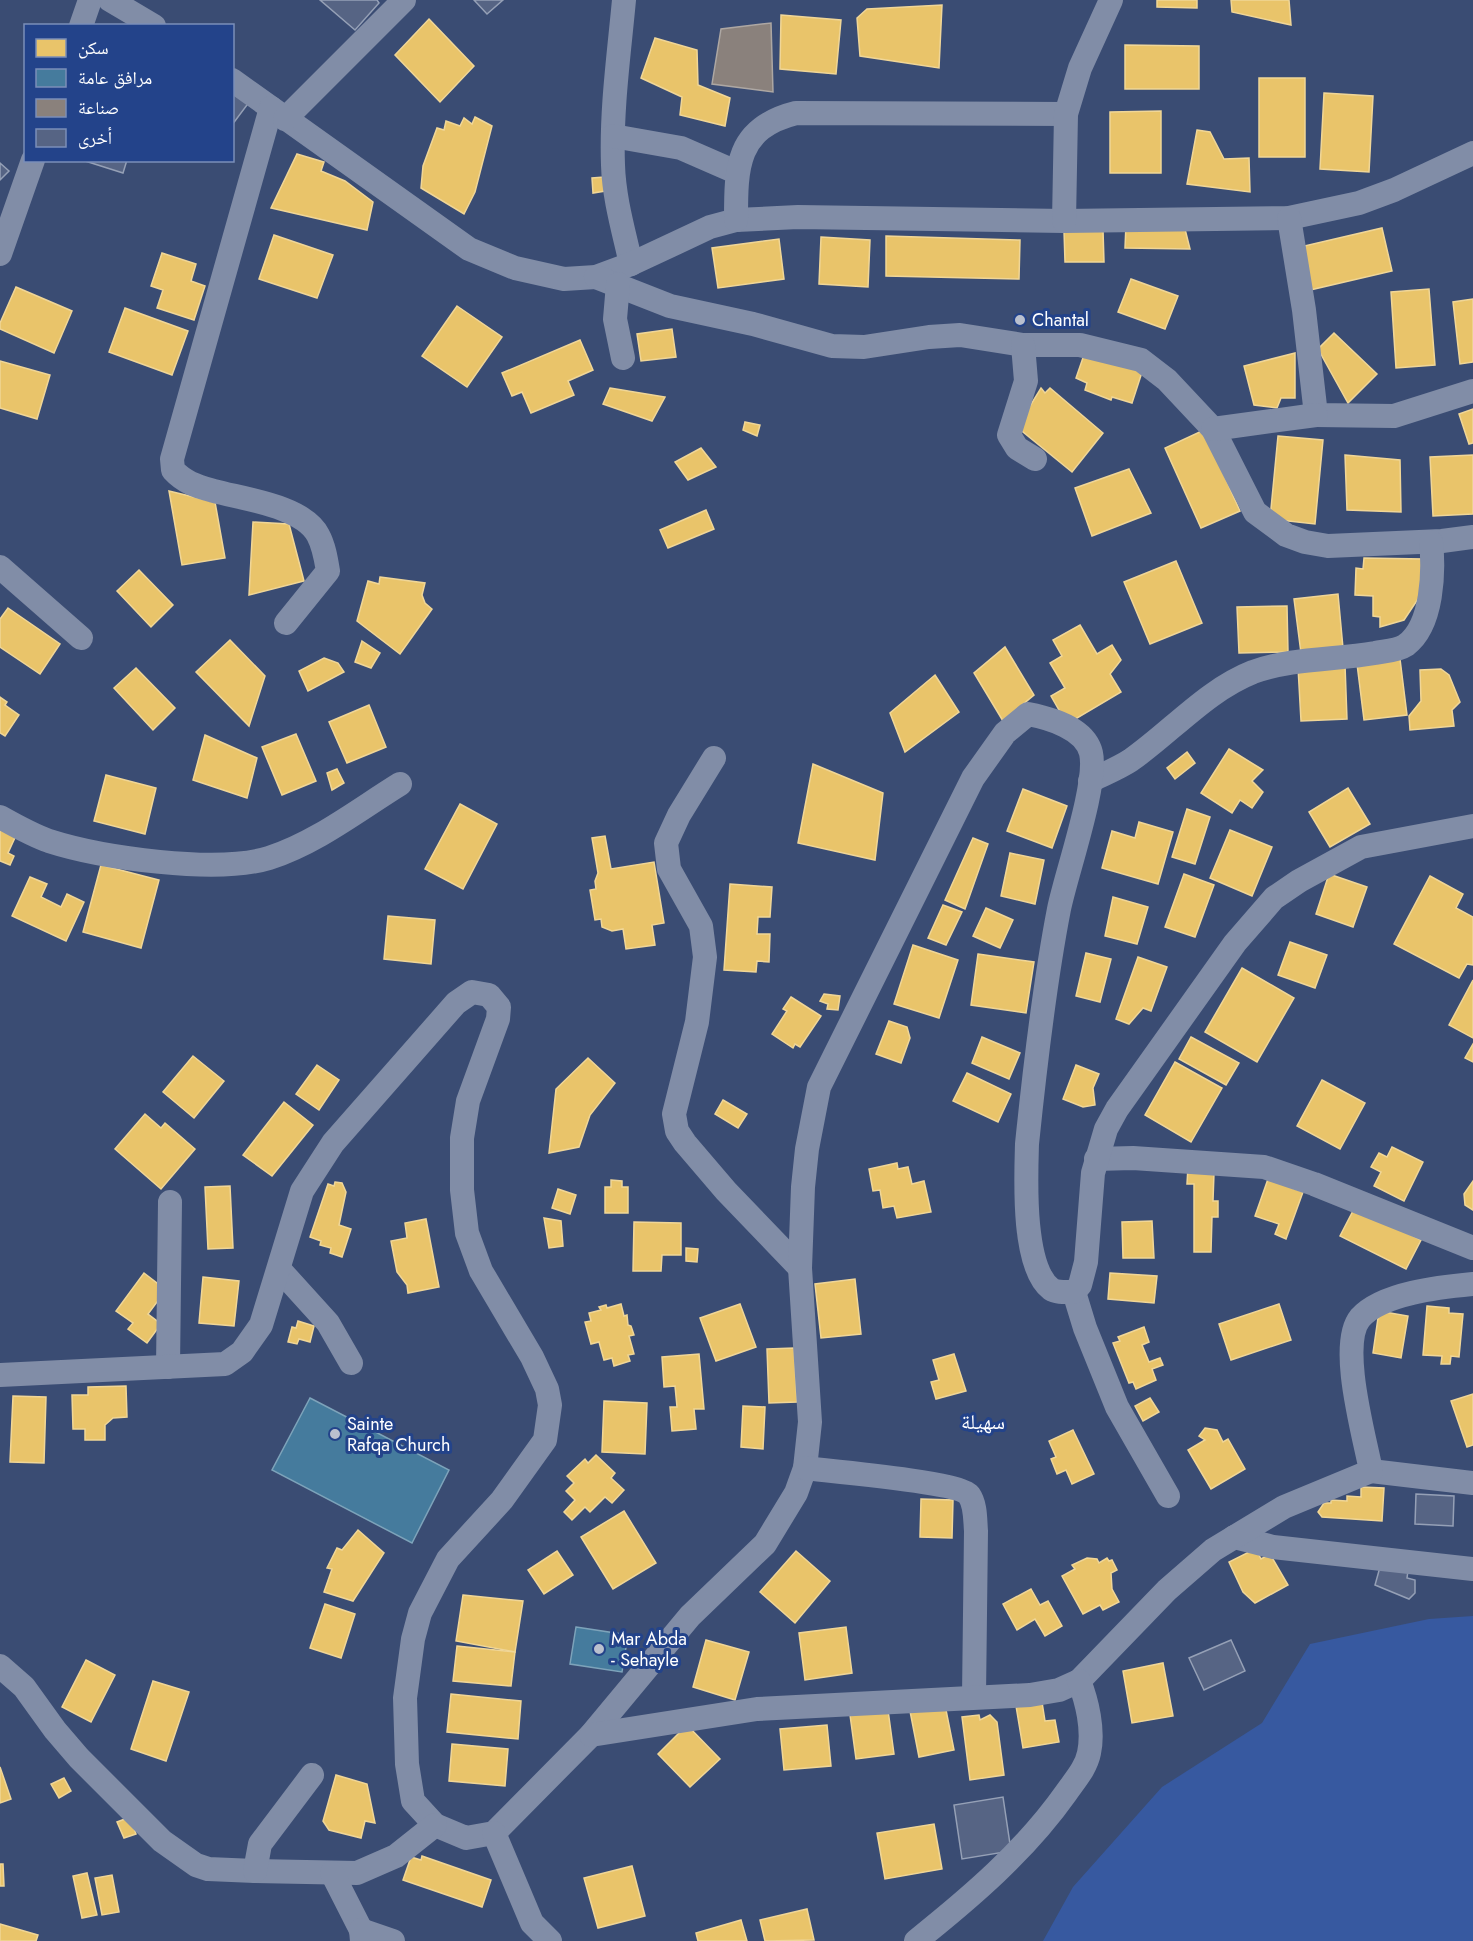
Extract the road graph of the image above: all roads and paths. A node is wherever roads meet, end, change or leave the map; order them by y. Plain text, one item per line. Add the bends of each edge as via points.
1 (90, 0) edge
2 (110, 0) edge
3 (404, 0) edge
4 (624, 0) edge
5 (1111, 0) edge
6 (82, 24) edge
7 (151, 24) edge
8 (234, 81) edge
9 (278, 114) junction
10 (1066, 114) junction
11 (613, 136) junction
12 (1473, 153) edge
13 (32, 162) edge
14 (736, 172) junction
15 (1289, 218) junction
16 (736, 220) junction
17 (1064, 220) junction
18 (0, 254) edge
19 (631, 264) junction
20 (607, 280) junction
21 (1023, 345) junction
22 (623, 358) dead end
23 (1473, 391) edge
24 (1316, 415) junction
25 (1213, 429) junction
26 (1035, 459) dead end
27 (1473, 537) edge
28 (1431, 542) junction
29 (0, 567) edge
30 (286, 623) dead end
31 (81, 638) dead end
32 (714, 758) dead end
33 (1090, 781) junction
34 (400, 784) dead end
35 (0, 817) edge
36 (1473, 826) edge
37 (1096, 1159) junction
38 (170, 1202) dead end
39 (1473, 1248) edge
40 (800, 1268) junction
41 (279, 1269) junction
42 (1473, 1284) edge
43 (1074, 1292) junction
44 (351, 1363) dead end
45 (168, 1367) junction
46 (0, 1376) edge
47 (805, 1468) junction
48 (1371, 1472) junction
49 (1473, 1483) edge
50 (1168, 1496) dead end
51 (1234, 1537) junction
52 (1473, 1569) edge
53 (0, 1666) edge
54 (1079, 1681) junction
55 (974, 1696) junction
56 (591, 1735) junction
57 (312, 1775) dead end
58 (435, 1825) junction
59 (494, 1833) junction
60 (255, 1871) junction
61 (332, 1873) junction
62 (361, 1936) edge
63 (393, 1941) edge
64 (550, 1941) edge
65 (916, 1941) edge

1 - 6 street
2 - 7 street
3 - 9 street
4 - 11 street
5 - 10 street via 1080,68
8 - 9 street
9 - 20 street via 469,249 540,275
9 - 30 street via 172,459 173,470 191,484 290,511 318,534 328,571
10 - 14 street via 796,113 779,117 750,140
10 - 17 street
11 - 14 street via 681,148
11 - 19 street via 616,196
12 - 15 street via 1359,203
13 - 18 street
14 - 16 street
15 - 17 street
15 - 24 street
16 - 17 street
16 - 19 street via 710,227
19 - 20 street
20 - 21 street via 670,306 832,346 864,347 960,335
20 - 22 street
21 - 25 street via 1080,345 1141,360 1167,380
21 - 26 street via 1026,381 1009,435 1017,448
23 - 24 street via 1394,416
24 - 25 street
25 - 28 street via 1255,512 1287,535 1328,546
27 - 28 street
28 - 33 street via 1432,586 1421,624 1406,645 1351,657 1287,663 1254,672 1231,682 1129,761
29 - 31 street
32 - 40 street via 666,843 669,869 701,926 705,957 697,1022 679,1088 675,1123 705,1167
33 - 40 street via 1091,753 1085,742 1053,718 1028,714 1005,733 973,777 819,1087 807,1149
33 - 43 street via 1059,910 1027,1144 1031,1244 1038,1268 1053,1291
34 - 35 street via 306,843 269,858 238,864 189,865 94,852 48,840
36 - 37 street via 1361,847 1274,898 1235,943 1117,1109
37 - 39 street via 1264,1167
37 - 43 street via 1086,1262
38 - 45 street
40 - 47 street via 810,1422
41 - 44 street via 328,1323
41 - 45 street via 261,1325 242,1353 225,1364
41 - 58 street via 302,1191 333,1143 456,1003 472,992 489,994 499,1008 498,1019 468,1101 462,1138 467,1233 481,1271 547,1389 549,1423 545,1440 502,1500 448,1559 420,1613 405,1698 407,1764 413,1801
42 - 48 street via 1394,1298 1376,1304 1358,1320 1351,1360
43 - 50 street via 1117,1407
45 - 46 street
47 - 55 street via 931,1483 968,1494 976,1531
47 - 56 street via 796,1493 765,1544 690,1616
48 - 49 street
48 - 51 street via 1284,1507
51 - 52 street via 1273,1547
51 - 54 street via 1167,1590
53 - 60 street via 24,1687 79,1758 180,1857 208,1869
54 - 55 street via 1059,1690 1030,1695
54 - 65 street via 1087,1700 1089,1727 1089,1752 1082,1771 1016,1854
55 - 56 street via 757,1709
56 - 59 street
57 - 60 street via 260,1844
58 - 59 street via 466,1838
58 - 61 street via 377,1866 357,1873
59 - 64 street via 532,1923
60 - 61 street
61 - 62 street
62 - 63 street

